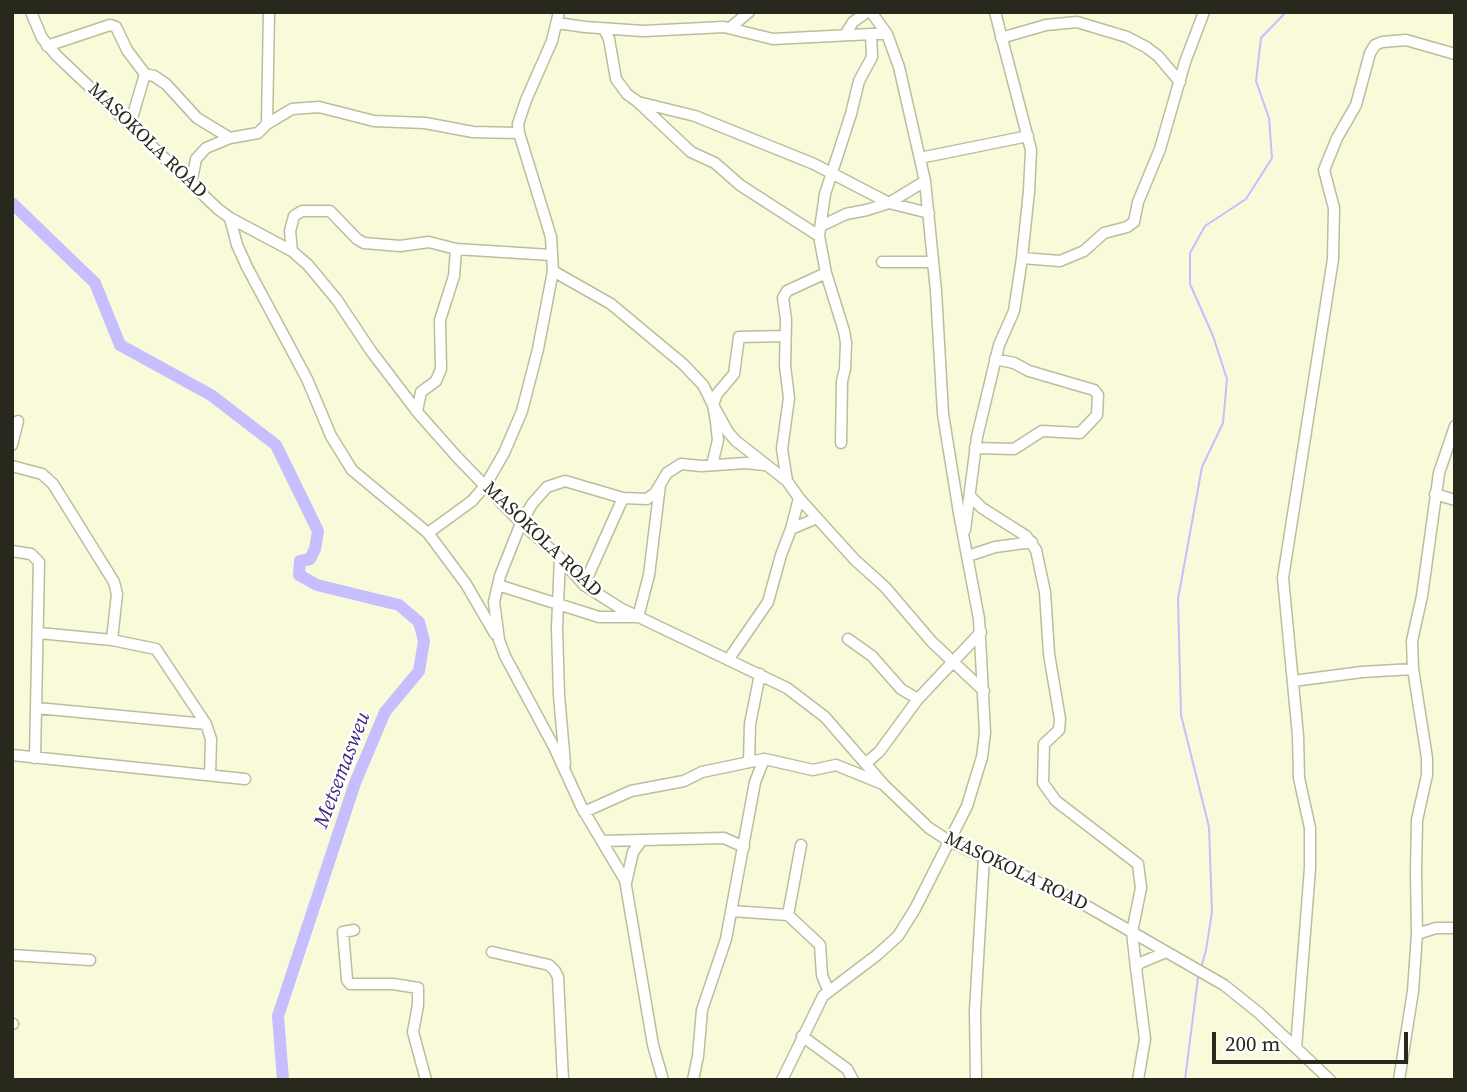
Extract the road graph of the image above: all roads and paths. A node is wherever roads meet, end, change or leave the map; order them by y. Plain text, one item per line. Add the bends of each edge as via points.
1 (31, 12) edge
2 (269, 12) edge
3 (748, 12) edge
4 (869, 12) edge
5 (995, 12) edge
6 (1204, 12) edge
7 (558, 18) edge
8 (731, 27) junction
9 (604, 29) junction
10 (619, 30) junction
11 (871, 34) junction
12 (887, 34) junction
13 (845, 35) junction
14 (1001, 38) junction
15 (610, 43) junction
16 (47, 46) junction
17 (1455, 54) edge
18 (145, 74) junction
19 (1180, 82) junction
20 (638, 102) junction
21 (267, 124) junction
22 (130, 125) junction
23 (519, 133) junction
24 (1028, 136) junction
25 (230, 138) junction
26 (920, 158) junction
27 (832, 173) junction
28 (925, 181) junction
29 (191, 184) junction
30 (889, 203) junction
31 (929, 213) junction
32 (230, 218) junction
33 (820, 231) junction
34 (456, 248) junction
35 (292, 251) junction
36 (551, 255) junction
37 (1022, 258) junction
38 (882, 262) dead end
39 (933, 262) junction
40 (553, 271) junction
41 (827, 272) junction
42 (784, 336) junction
43 (995, 359) junction
44 (713, 405) junction
45 (416, 411) junction
46 (18, 421) dead end
47 (1455, 426) edge
48 (841, 443) dead end
49 (12, 445) edge
50 (975, 448) junction
51 (712, 465) junction
52 (764, 465) junction
53 (12, 466) edge
54 (787, 481) junction
55 (660, 485) junction
56 (485, 486) junction
57 (1435, 494) junction
58 (970, 496) junction
59 (623, 498) junction
60 (799, 498) junction
61 (1455, 500) edge
62 (817, 518) junction
63 (521, 523) junction
64 (791, 529) junction
65 (428, 533) junction
66 (963, 537) junction
67 (1032, 542) junction
68 (12, 551) edge
69 (968, 556) junction
70 (560, 558) junction
71 (498, 584) junction
72 (584, 585) junction
73 (558, 602) junction
74 (638, 617) junction
75 (981, 632) junction
76 (39, 633) junction
77 (848, 639) dead end
78 (112, 640) junction
79 (499, 640) junction
80 (728, 660) junction
81 (953, 660) junction
82 (1413, 669) junction
83 (760, 674) junction
84 (1293, 681) junction
85 (984, 691) junction
86 (918, 699) junction
87 (37, 708) junction
88 (205, 724) junction
89 (12, 755) edge
90 (36, 758) junction
91 (764, 759) junction
92 (749, 762) junction
93 (866, 763) junction
94 (566, 771) junction
95 (210, 775) junction
96 (245, 779) dead end
97 (884, 785) junction
98 (584, 811) junction
99 (642, 840) junction
100 (602, 841) junction
101 (949, 841) junction
102 (801, 845) dead end
103 (744, 847) junction
104 (984, 857) junction
105 (626, 883) junction
106 (732, 911) junction
107 (788, 915) junction
108 (1455, 928) edge
109 (354, 930) dead end
110 (1132, 932) junction
111 (1417, 934) junction
112 (492, 952) dead end
113 (1164, 953) junction
114 (12, 955) edge
115 (90, 960) dead end
116 (1136, 968) junction
117 (828, 990) junction
118 (802, 1036) junction
119 (1296, 1048) junction
120 (426, 1080) edge
121 (563, 1080) edge
122 (663, 1080) edge
123 (693, 1080) edge
124 (782, 1080) edge
125 (853, 1080) edge
126 (976, 1080) edge
127 (1138, 1080) edge
128 (1330, 1080) edge
129 (1399, 1080) edge

1 - 16 street, MASOKOLA ROAD
2 - 21 street
3 - 8 street
4 - 12 street
4 - 13 street via 853,22
5 - 14 street
6 - 19 street
7 - 9 street
7 - 23 street via 549,51 526,100
8 - 10 street
8 - 13 street via 773,38
9 - 10 street
9 - 15 street
10 - 15 street
11 - 12 street
11 - 13 street
11 - 27 street via 872,57 859,81
12 - 26 street
14 - 19 street via 1077,22 1146,47
14 - 24 street
15 - 20 street via 616,79
16 - 18 street via 113,25
16 - 22 street, MASOKOLA ROAD
17 - 84 street via 1406,40 1375,45 1356,105 1326,161 1324,173 1335,224 1333,258 1283,578
18 - 22 street
18 - 25 street via 166,84 197,118
19 - 37 street via 1131,225 1104,233 1084,251 1060,261
20 - 27 street via 695,116
20 - 33 street via 691,152
21 - 23 street via 292,109 319,107 374,121
21 - 25 street via 258,133
22 - 29 street, MASOKOLA ROAD
23 - 36 street via 547,221
24 - 26 street
24 - 37 street via 1030,177
25 - 29 street via 209,145 196,159
26 - 28 street
27 - 30 street
27 - 33 street
28 - 30 street
28 - 31 street
29 - 32 street, MASOKOLA ROAD
30 - 31 street
30 - 33 street via 846,214
31 - 39 street
32 - 35 street, MASOKOLA ROAD
32 - 65 street via 247,267 352,470
33 - 41 street
34 - 35 street via 429,242 400,246 364,243 333,212 302,211 290,227
34 - 36 street
34 - 45 street via 440,320 442,369 436,381 421,392
35 - 45 street, MASOKOLA ROAD via 337,300
36 - 40 street
37 - 43 street via 1014,311
38 - 39 street
39 - 66 street via 942,404
40 - 44 street via 611,304 683,364 703,385
40 - 56 street via 522,411
41 - 42 street via 784,294
41 - 48 street via 846,343
42 - 44 street via 739,337 734,374
42 - 54 street via 789,398 782,449
43 - 50 street
43 - 50 street via 1094,390 1097,415 1080,433 1042,431 1014,449
44 - 51 street via 718,440
44 - 52 street via 728,432
45 - 56 street, MASOKOLA ROAD
46 - 49 street
47 - 57 street
50 - 58 street
51 - 52 street
51 - 55 street via 676,466
52 - 54 street
53 - 78 street via 42,474 53,484 114,582
54 - 60 street
55 - 59 street via 647,499
55 - 74 street via 649,575
56 - 63 street, MASOKOLA ROAD
56 - 65 street
57 - 61 street
57 - 82 street via 1412,641
58 - 66 street
58 - 67 street
59 - 63 street via 561,481 547,486
59 - 72 street
60 - 62 street
60 - 64 street
62 - 64 street
62 - 81 street
63 - 70 street, MASOKOLA ROAD
63 - 71 street
64 - 80 street via 768,602
65 - 79 street
66 - 69 street
67 - 69 street
67 - 110 street via 1045,592 1060,719 1059,730 1044,744 1043,783 1056,801 1138,864 1141,888
68 - 76 street via 31,554 39,562
69 - 75 street
70 - 72 street, MASOKOLA ROAD
70 - 73 street
71 - 73 street
71 - 79 street via 494,602
72 - 74 street, MASOKOLA ROAD
73 - 74 street via 599,617
73 - 94 street
74 - 80 street, MASOKOLA ROAD
75 - 81 street
75 - 85 street
76 - 78 street
76 - 87 street
77 - 86 street via 872,656 901,690
78 - 88 street via 156,649
79 - 94 street
80 - 83 street, MASOKOLA ROAD
81 - 85 street
81 - 86 street
82 - 84 street
82 - 111 street via 1427,766 1418,820
83 - 92 street via 750,724
83 - 93 street, MASOKOLA ROAD via 788,688 825,718
84 - 119 street via 1299,778 1310,835
85 - 101 street via 982,757 967,806
86 - 93 street
87 - 88 street
87 - 90 street
88 - 95 street via 211,739
89 - 90 street
90 - 95 street
91 - 92 street
91 - 97 street via 813,770 836,765
91 - 103 street via 755,782
92 - 98 street via 631,791
93 - 97 street, MASOKOLA ROAD
94 - 98 street
95 - 96 street
97 - 101 street, MASOKOLA ROAD
98 - 100 street
99 - 100 street
99 - 103 street via 724,838
99 - 105 street via 633,852
100 - 105 street
101 - 104 street, MASOKOLA ROAD
101 - 117 street via 898,936
102 - 107 street
103 - 106 street
104 - 110 street, MASOKOLA ROAD via 1079,901
104 - 126 street
105 - 122 street
106 - 107 street
106 - 123 street via 702,1010
107 - 117 street via 820,945
108 - 111 street
109 - 120 street via 343,932 350,984 418,988 413,1032
110 - 113 street, MASOKOLA ROAD
110 - 116 street
111 - 129 street
112 - 121 street via 549,965 555,971
113 - 116 street
113 - 119 street, MASOKOLA ROAD via 1209,976
114 - 115 street
116 - 127 street via 1145,1039
117 - 118 street
118 - 124 street
118 - 125 street via 847,1069
119 - 128 street

